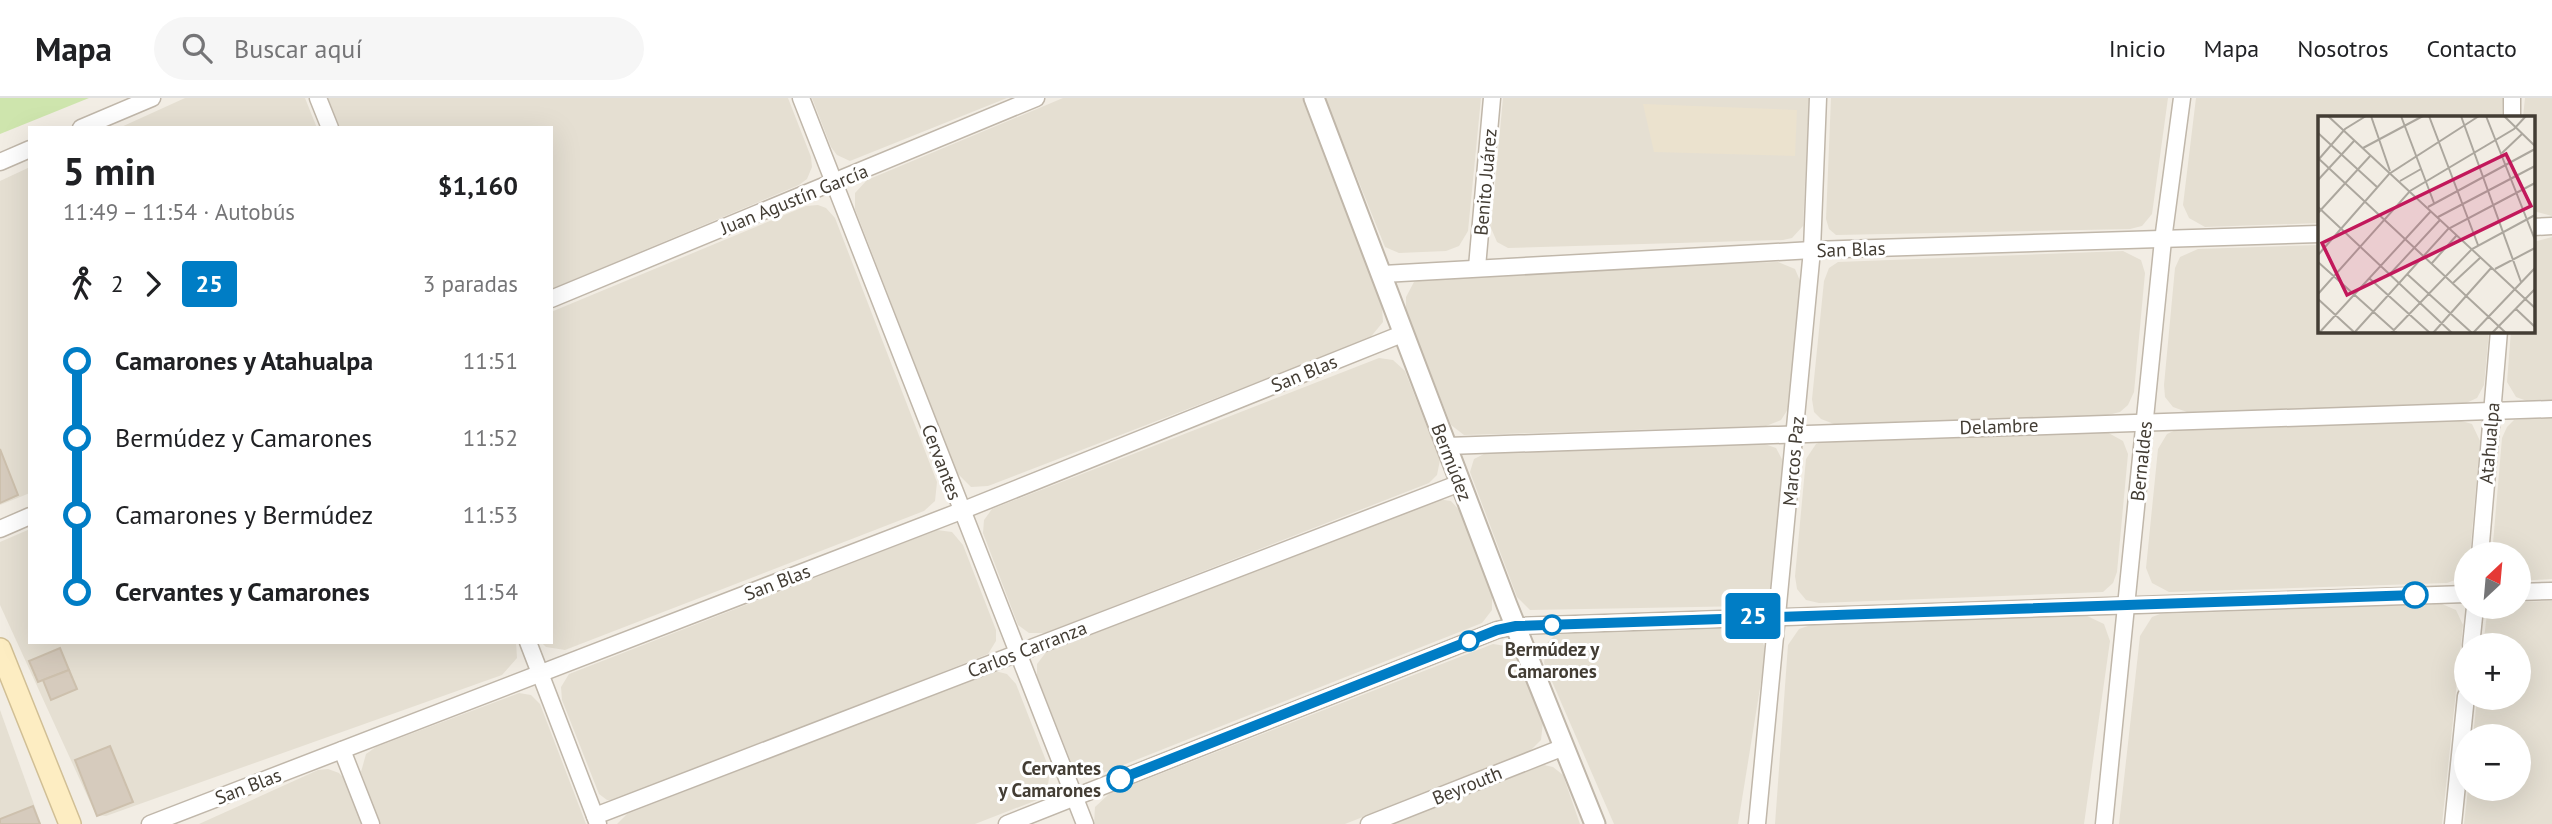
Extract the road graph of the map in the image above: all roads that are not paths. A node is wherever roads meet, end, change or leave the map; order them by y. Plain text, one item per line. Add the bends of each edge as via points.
1 (152, 98) edge
2 (318, 98) edge
3 (801, 98) edge
4 (1037, 98) edge
5 (1314, 98) edge
6 (1492, 98) edge
7 (1818, 98) edge
8 (2182, 98) edge
9 (2512, 98) edge
10 (2512, 116) edge
11 (86, 126) edge
12 (329, 126) edge
13 (28, 150) edge
14 (0, 162) edge
15 (834, 183) junction
16 (2552, 226) edge
17 (2534, 227) edge
18 (2318, 234) edge
19 (2163, 240) junction
20 (1812, 250) junction
21 (1477, 267) junction
22 (1383, 274) junction
23 (553, 298) edge
24 (2499, 332) edge
25 (1402, 334) junction
26 (2552, 409) edge
27 (2492, 411) junction
28 (2145, 421) junction
29 (1795, 434) junction
30 (1447, 446) junction
31 (1460, 483) junction
32 (961, 510) junction
33 (28, 517) edge
34 (0, 528) edge
35 (2481, 542) edge
36 (2552, 591) edge
37 (2531, 592) edge
38 (2454, 594) edge
39 (2127, 604) junction
40 (1779, 615) junction
41 (1516, 626) junction
42 (529, 644) edge
43 (0, 649) edge
44 (1020, 652) junction
45 (540, 674) junction
46 (2465, 710) edge
47 (1564, 747) junction
48 (342, 750) junction
49 (1074, 797) junction
50 (597, 820) edge
51 (71, 824) edge
52 (150, 824) edge
53 (371, 824) edge
54 (1007, 824) edge
55 (1085, 824) edge
56 (1370, 824) edge
57 (1595, 824) edge
58 (1757, 824) edge
59 (2104, 824) edge
60 (2453, 824) edge

1 - 11 street
2 - 12 street
3 - 15 street, Cervantes
4 - 15 street, Juan Agustín García
5 - 22 street, Bermúdez
6 - 21 street, Benito Juárez
7 - 20 street, Marcos Paz
8 - 19 street, Bernaldes
9 - 10 street
13 - 14 street
15 - 23 street, Juan Agustín García
15 - 32 street, Cervantes
16 - 17 street
18 - 19 street, San Blas
19 - 20 street, San Blas
19 - 28 street, Bernaldes
20 - 21 street, San Blas
20 - 29 street, Marcos Paz
21 - 22 street, San Blas
22 - 25 street, Bermúdez
24 - 27 street, Atahualpa
25 - 30 street, Bermúdez
25 - 32 street, San Blas
26 - 27 street, Delambre
27 - 28 street, Delambre
27 - 35 street, Atahualpa
28 - 29 street, Delambre
28 - 39 street, Bernaldes
29 - 30 street, Delambre
29 - 40 street, Marcos Paz
30 - 31 street, Bermúdez
31 - 41 street, Bermúdez
31 - 44 street, Carlos Carranza
32 - 44 street, Cervantes
32 - 45 street, San Blas
33 - 34 street
36 - 37 street
38 - 39 street
39 - 40 street
39 - 59 street, Bernaldes
40 - 41 street
40 - 58 street, Marcos Paz
41 - 47 street, Bermúdez
41 - 49 street
42 - 45 street
43 - 51 main road
44 - 49 street, Cervantes
44 - 50 street, Carlos Carranza
45 - 48 street, San Blas
45 - 50 street
46 - 60 street
47 - 56 street, Beyrouth
47 - 57 street, Bermúdez
48 - 52 street, San Blas
48 - 53 street
49 - 54 street
49 - 55 street, Cervantes

